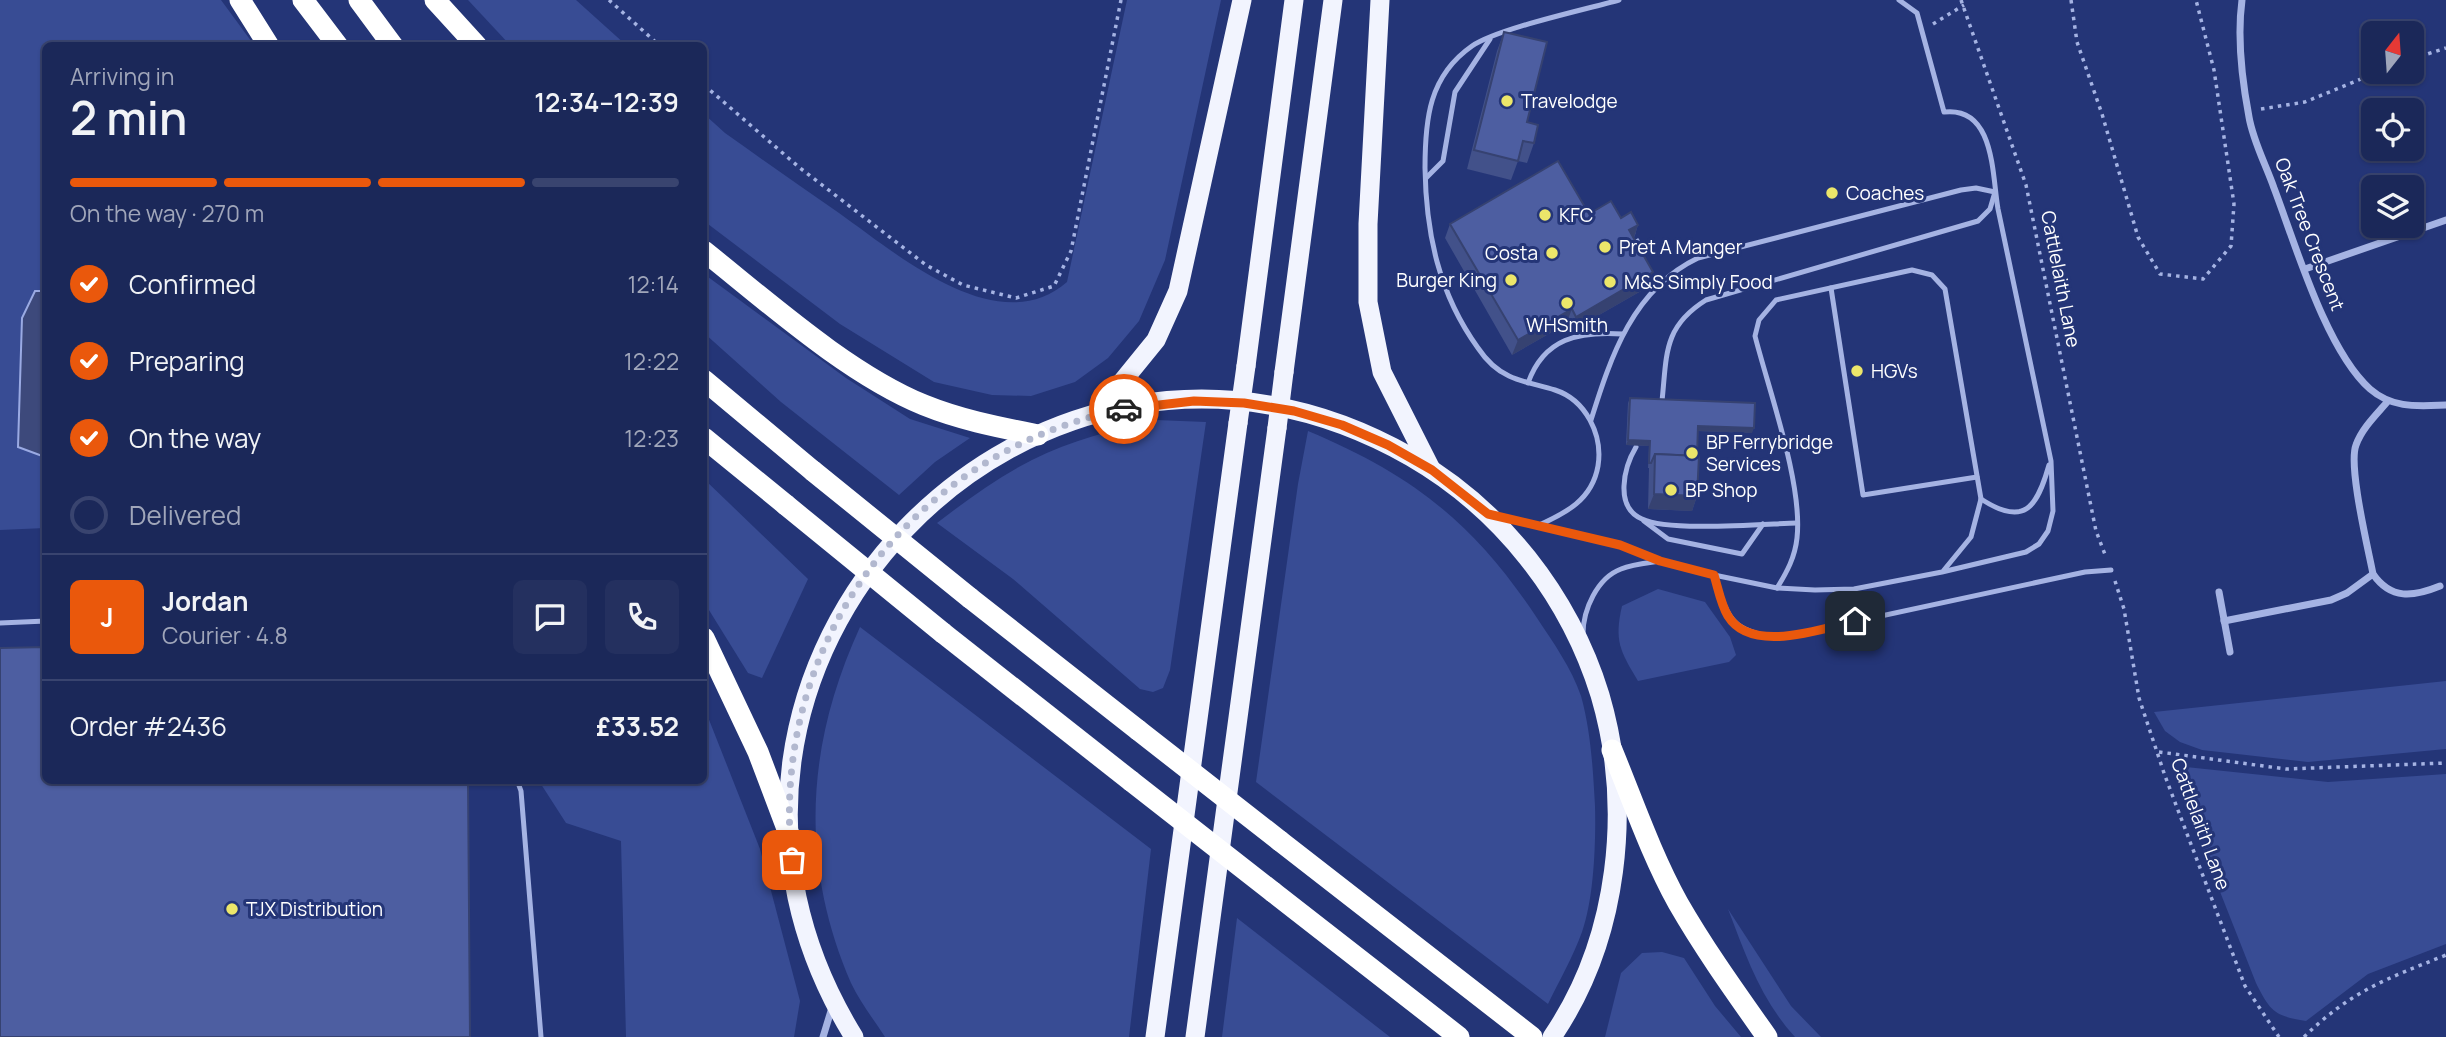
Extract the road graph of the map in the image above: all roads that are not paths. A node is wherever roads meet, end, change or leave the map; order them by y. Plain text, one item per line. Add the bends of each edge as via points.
1 (240, 0) edge
2 (303, 0) edge
3 (359, 0) edge
4 (435, 0) edge
5 (1242, 0) edge
6 (1294, 0) edge
7 (1333, 0) edge
8 (1380, 0) edge
9 (1619, 0) edge
10 (1899, 0) edge
11 (2242, 0) edge
12 (1491, 38) junction
13 (266, 42) edge
14 (335, 42) edge
15 (390, 42) edge
16 (473, 42) edge
17 (1426, 177) junction
18 (1995, 192) junction
19 (2446, 220) edge
20 (707, 253) edge
21 (2305, 270) junction
22 (1831, 288) junction
23 (1623, 334) junction
24 (707, 383) edge
25 (1528, 383) junction
26 (1662, 401) edge
27 (2388, 401) junction
28 (2446, 405) edge
29 (1095, 415) junction
30 (1591, 420) junction
31 (1038, 435) junction
32 (707, 440) edge
33 (1636, 447) edge
34 (2051, 461) junction
35 (1432, 470) junction
36 (1977, 477) junction
37 (1981, 499) junction
38 (1488, 514) junction
39 (1641, 519) junction
40 (1797, 523) junction
41 (1763, 524) junction
42 (1537, 526) junction
43 (1660, 561) junction
44 (2111, 570) road end
45 (1942, 572) junction
46 (2373, 574) junction
47 (1714, 575) junction
48 (2440, 586) dead end
49 (1777, 588) junction
50 (2219, 592) dead end
51 (42, 621) edge
52 (2224, 621) junction
53 (0, 623) edge
54 (707, 644) edge
55 (1584, 651) junction
56 (2230, 652) dead end
57 (1612, 750) junction
58 (519, 784) edge
59 (789, 834) junction
60 (834, 1001) junction
61 (541, 1037) edge
62 (823, 1037) edge
63 (854, 1037) edge
64 (1155, 1037) edge
65 (1195, 1037) edge
66 (1460, 1037) edge
67 (1532, 1037) edge
68 (1552, 1037) edge
69 (1768, 1037) edge

1 - 13 highway
2 - 14 highway
3 - 15 highway
4 - 16 highway
5 - 29 highway via 1178,291 1156,340
6 - 64 highway, bridge
7 - 65 highway, bridge
8 - 35 highway via 1368,302 1382,372
9 - 12 lane
10 - 18 lane via 1917,13 1944,112 1963,113 1977,123 1986,139
11 - 21 street, Oak Tree Crescent via 2241,43 2252,128
12 - 17 lane via 1455,92 1443,161
12 - 17 lane via 1460,55 1435,88 1428,109
17 - 25 lane via 1429,234 1447,292 1492,366
18 - 23 lane via 1961,190 1698,258 1663,280
18 - 26 lane via 1990,209 1978,221 1706,300 1688,311 1672,330
18 - 34 lane
19 - 21 street
20 - 31 highway via 887,386 966,421
21 - 27 street, Oak Tree Crescent via 2339,349 2369,388
22 - 36 lane via 1912,270 1932,275 1945,289
22 - 36 lane via 1863,495
22 - 40 lane via 1776,300 1759,320 1755,335 1798,503
23 - 25 lane via 1592,332 1559,343 1538,359
23 - 30 lane via 1611,354
24 - 67 highway, bridge via 970,598
25 - 30 lane via 1558,390
27 - 28 street via 2408,407
27 - 46 street via 2354,447
29 - 31 highway
29 - 35 highway via 1194,401 1294,411 1342,425
30 - 42 lane via 1600,456 1589,490 1570,510
31 - 59 highway via 986,461 932,501 879,556 846,604 818,661 800,718 792,764
32 - 66 highway, bridge via 943,633
33 - 39 lane via 1624,476 1625,495 1630,510
34 - 37 lane via 2042,491 2026,510 2005,512
34 - 45 lane via 2053,511 2039,544 2026,552
35 - 38 highway
36 - 37 lane
37 - 45 lane via 1971,537
38 - 42 lane
38 - 55 highway via 1546,582
39 - 41 lane
39 - 41 lane via 1668,539 1742,554
40 - 41 lane
40 - 49 lane via 1790,567
42 - 43 lane via 1620,545
43 - 47 lane
43 - 55 lane via 1618,569 1595,590 1583,619
44 - 47 lane via 1779,638 1750,633 1728,617
45 - 49 lane via 1854,589
46 - 48 street via 2381,586 2394,593 2414,596
46 - 52 street via 2331,600
47 - 49 lane
50 - 52 street
51 - 53 lane
52 - 56 street
54 - 59 highway via 758,752
55 - 57 highway
57 - 68 highway via 1617,798 1610,894 1581,985
57 - 69 highway via 1649,844 1678,901 1715,965
58 - 61 lane
59 - 60 highway via 794,886 807,935
60 - 62 street
60 - 63 highway

